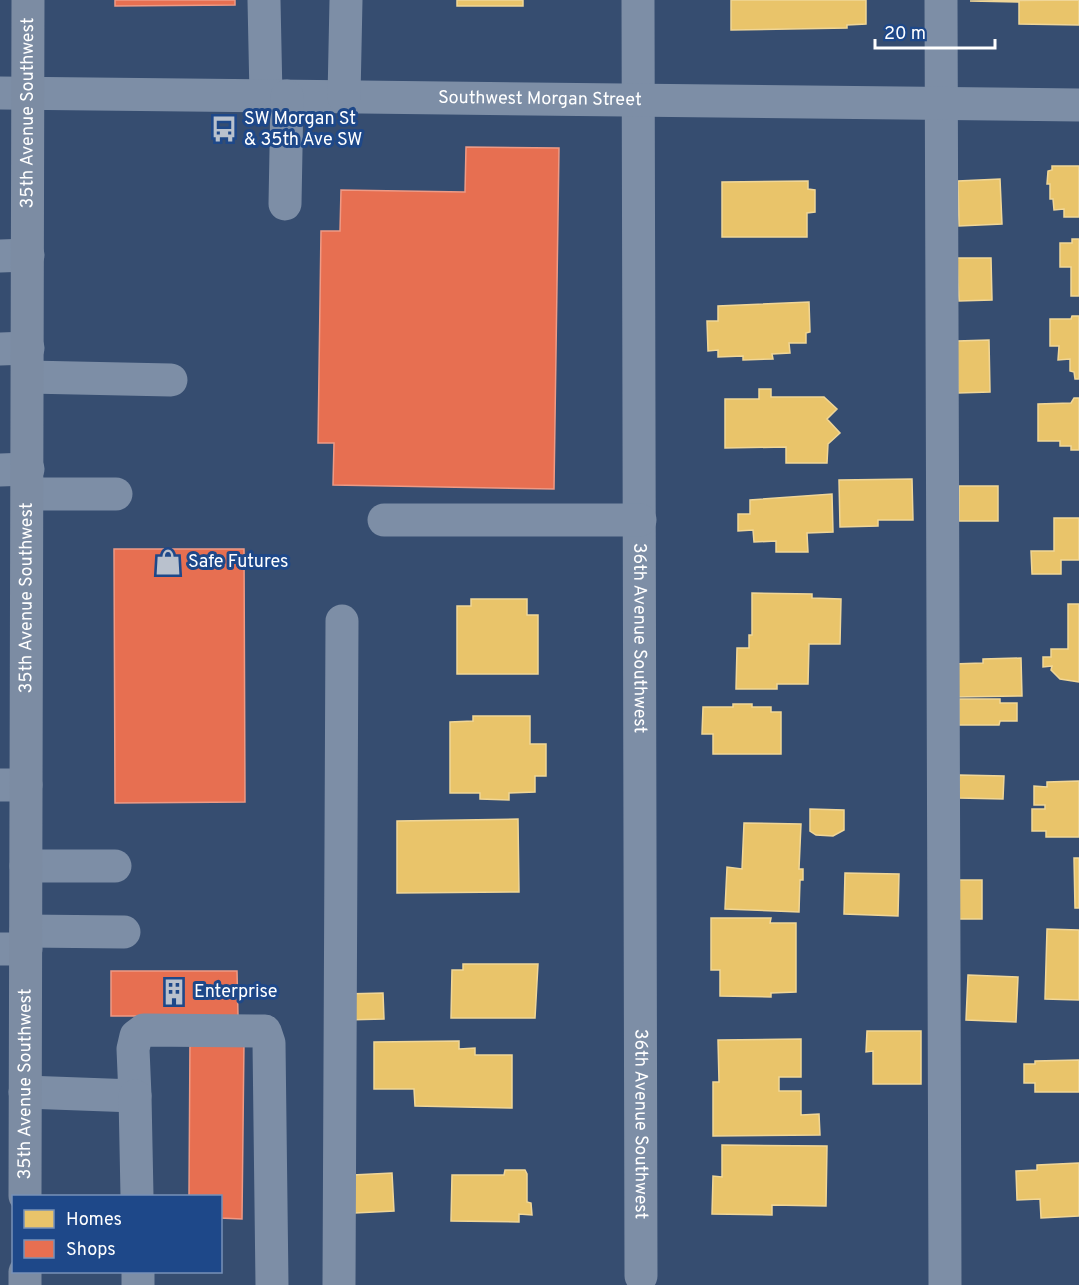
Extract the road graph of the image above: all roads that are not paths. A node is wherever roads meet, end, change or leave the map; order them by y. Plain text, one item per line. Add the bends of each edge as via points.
1 (28, 0) edge
2 (264, 0) edge
3 (346, 0) edge
4 (638, 0) edge
5 (941, 0) edge
6 (14, 93) edge
7 (276, 96) junction
8 (344, 96) junction
9 (638, 101) junction
10 (942, 103) junction
11 (1079, 105) edge
12 (285, 204) dead end
13 (14, 256) edge
14 (18, 358) edge
15 (171, 380) dead end
16 (18, 478) edge
17 (116, 494) dead end
18 (384, 520) dead end
19 (640, 520) junction
20 (342, 621) dead end
21 (13, 785) edge
22 (26, 866) junction
23 (115, 866) dead end
24 (124, 932) dead end
25 (17, 943) edge
26 (25, 1092) junction
27 (135, 1096) junction
28 (25, 1195) edge
29 (137, 1195) edge
30 (641, 1282) edge
31 (272, 1285) edge
32 (339, 1285) edge
33 (945, 1285) edge

1 - 6 main road, 35th Avenue Southwest
2 - 7 street
3 - 8 street
4 - 9 street, 36th Avenue Southwest
5 - 10 street
6 - 7 street, Southwest Morgan Street
6 - 13 main road, 35th Avenue Southwest
7 - 8 street, Southwest Morgan Street
7 - 12 street
8 - 9 street, Southwest Morgan Street
9 - 10 street, Southwest Morgan Street
9 - 19 street, 36th Avenue Southwest
10 - 11 street, Southwest Morgan Street
10 - 33 street
13 - 14 main road, 35th Avenue Southwest
14 - 15 street
14 - 16 main road, 35th Avenue Southwest
16 - 17 street
16 - 21 main road, 35th Avenue Southwest
18 - 19 street
19 - 30 street, 36th Avenue Southwest
20 - 32 street
21 - 22 main road, 35th Avenue Southwest
22 - 23 street
22 - 25 main road, 35th Avenue Southwest
24 - 25 street
25 - 26 main road, 35th Avenue Southwest
26 - 27 street
26 - 28 main road, 35th Avenue Southwest
27 - 29 street
27 - 31 street via 133,1049 136,1036 144,1030 265,1031 269,1043

